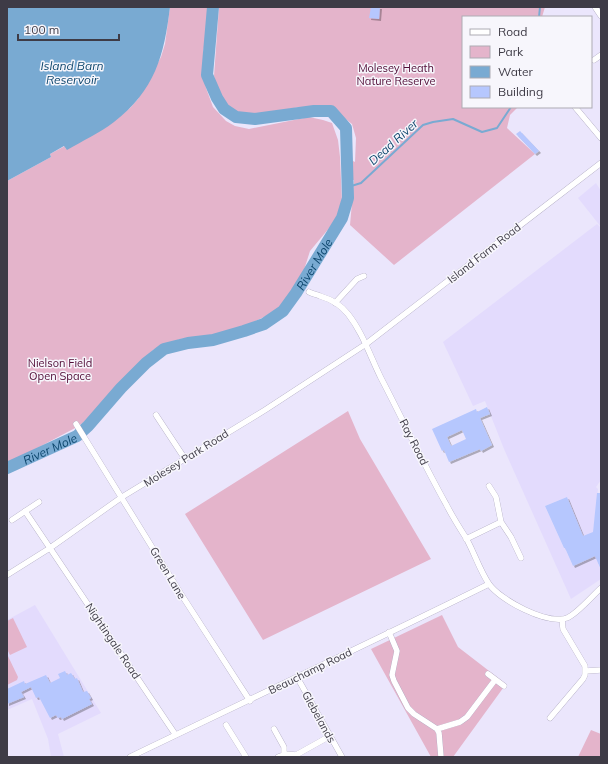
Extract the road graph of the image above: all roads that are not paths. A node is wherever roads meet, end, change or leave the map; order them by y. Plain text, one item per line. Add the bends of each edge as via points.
1 (595, 7) edge
2 (601, 16) edge
3 (601, 55) edge
4 (594, 60) dead end
5 (576, 108) edge
6 (601, 138) edge
7 (601, 163) edge
8 (364, 276) dead end
9 (309, 292) dead end
10 (335, 303) junction
11 (366, 344) junction
12 (156, 415) dead end
13 (76, 425) dead end
14 (186, 459) junction
15 (489, 486) dead end
16 (122, 497) junction
17 (39, 502) dead end
18 (26, 511) junction
19 (12, 520) dead end
20 (500, 522) junction
21 (466, 539) junction
22 (50, 548) junction
23 (521, 558) dead end
24 (7, 575) edge
25 (489, 584) junction
26 (601, 588) edge
27 (562, 619) junction
28 (389, 632) junction
29 (586, 670) junction
30 (601, 670) edge
31 (488, 674) dead end
32 (297, 677) junction
33 (495, 680) junction
34 (504, 686) dead end
35 (250, 701) junction
36 (550, 718) dead end
37 (226, 725) dead end
38 (274, 729) dead end
39 (437, 729) junction
40 (175, 734) junction
41 (330, 736) junction
42 (143, 751) junction
43 (284, 755) junction
44 (296, 756) edge
45 (130, 757) edge
46 (146, 757) edge
47 (246, 757) edge
48 (278, 757) edge
49 (342, 757) edge
50 (441, 757) edge

1 - 2 street
3 - 4 street
5 - 6 street
7 - 11 street, Island Farm Road
8 - 10 street via 357,279
9 - 10 street, Ray Road
10 - 11 street, Ray Road via 355,323
11 - 14 street, Molesey Park Road
11 - 21 street, Ray Road via 379,374
12 - 14 street
13 - 16 street, Green Lane
14 - 16 street, Molesey Park Road
15 - 20 street via 496,497
16 - 22 street, Molesey Park Road
16 - 35 street, Green Lane
17 - 18 street
18 - 19 street
18 - 22 street, Nightingale Road
20 - 21 street
20 - 23 street via 518,548
21 - 25 street, Ray Road
22 - 24 street, Molesey Park Road
22 - 40 street, Nightingale Road
25 - 27 street via 517,606 540,615
25 - 28 street, Beauchamp Road
26 - 27 street via 573,614
27 - 29 street via 563,629
28 - 32 street, Beauchamp Road
28 - 39 street via 397,651 392,675 394,681 408,708
29 - 30 street
29 - 36 street via 583,679
31 - 33 street
32 - 35 street, Beauchamp Road
32 - 41 street, Glebelands
33 - 34 street
33 - 39 street via 467,717 460,722
35 - 40 street, Beauchamp Road
37 - 47 street
38 - 43 street via 284,747
39 - 50 street
40 - 42 street, Beauchamp Road
41 - 44 street
41 - 49 street, Glebelands
42 - 45 street, Beauchamp Road
42 - 46 street
43 - 44 street
43 - 48 street

